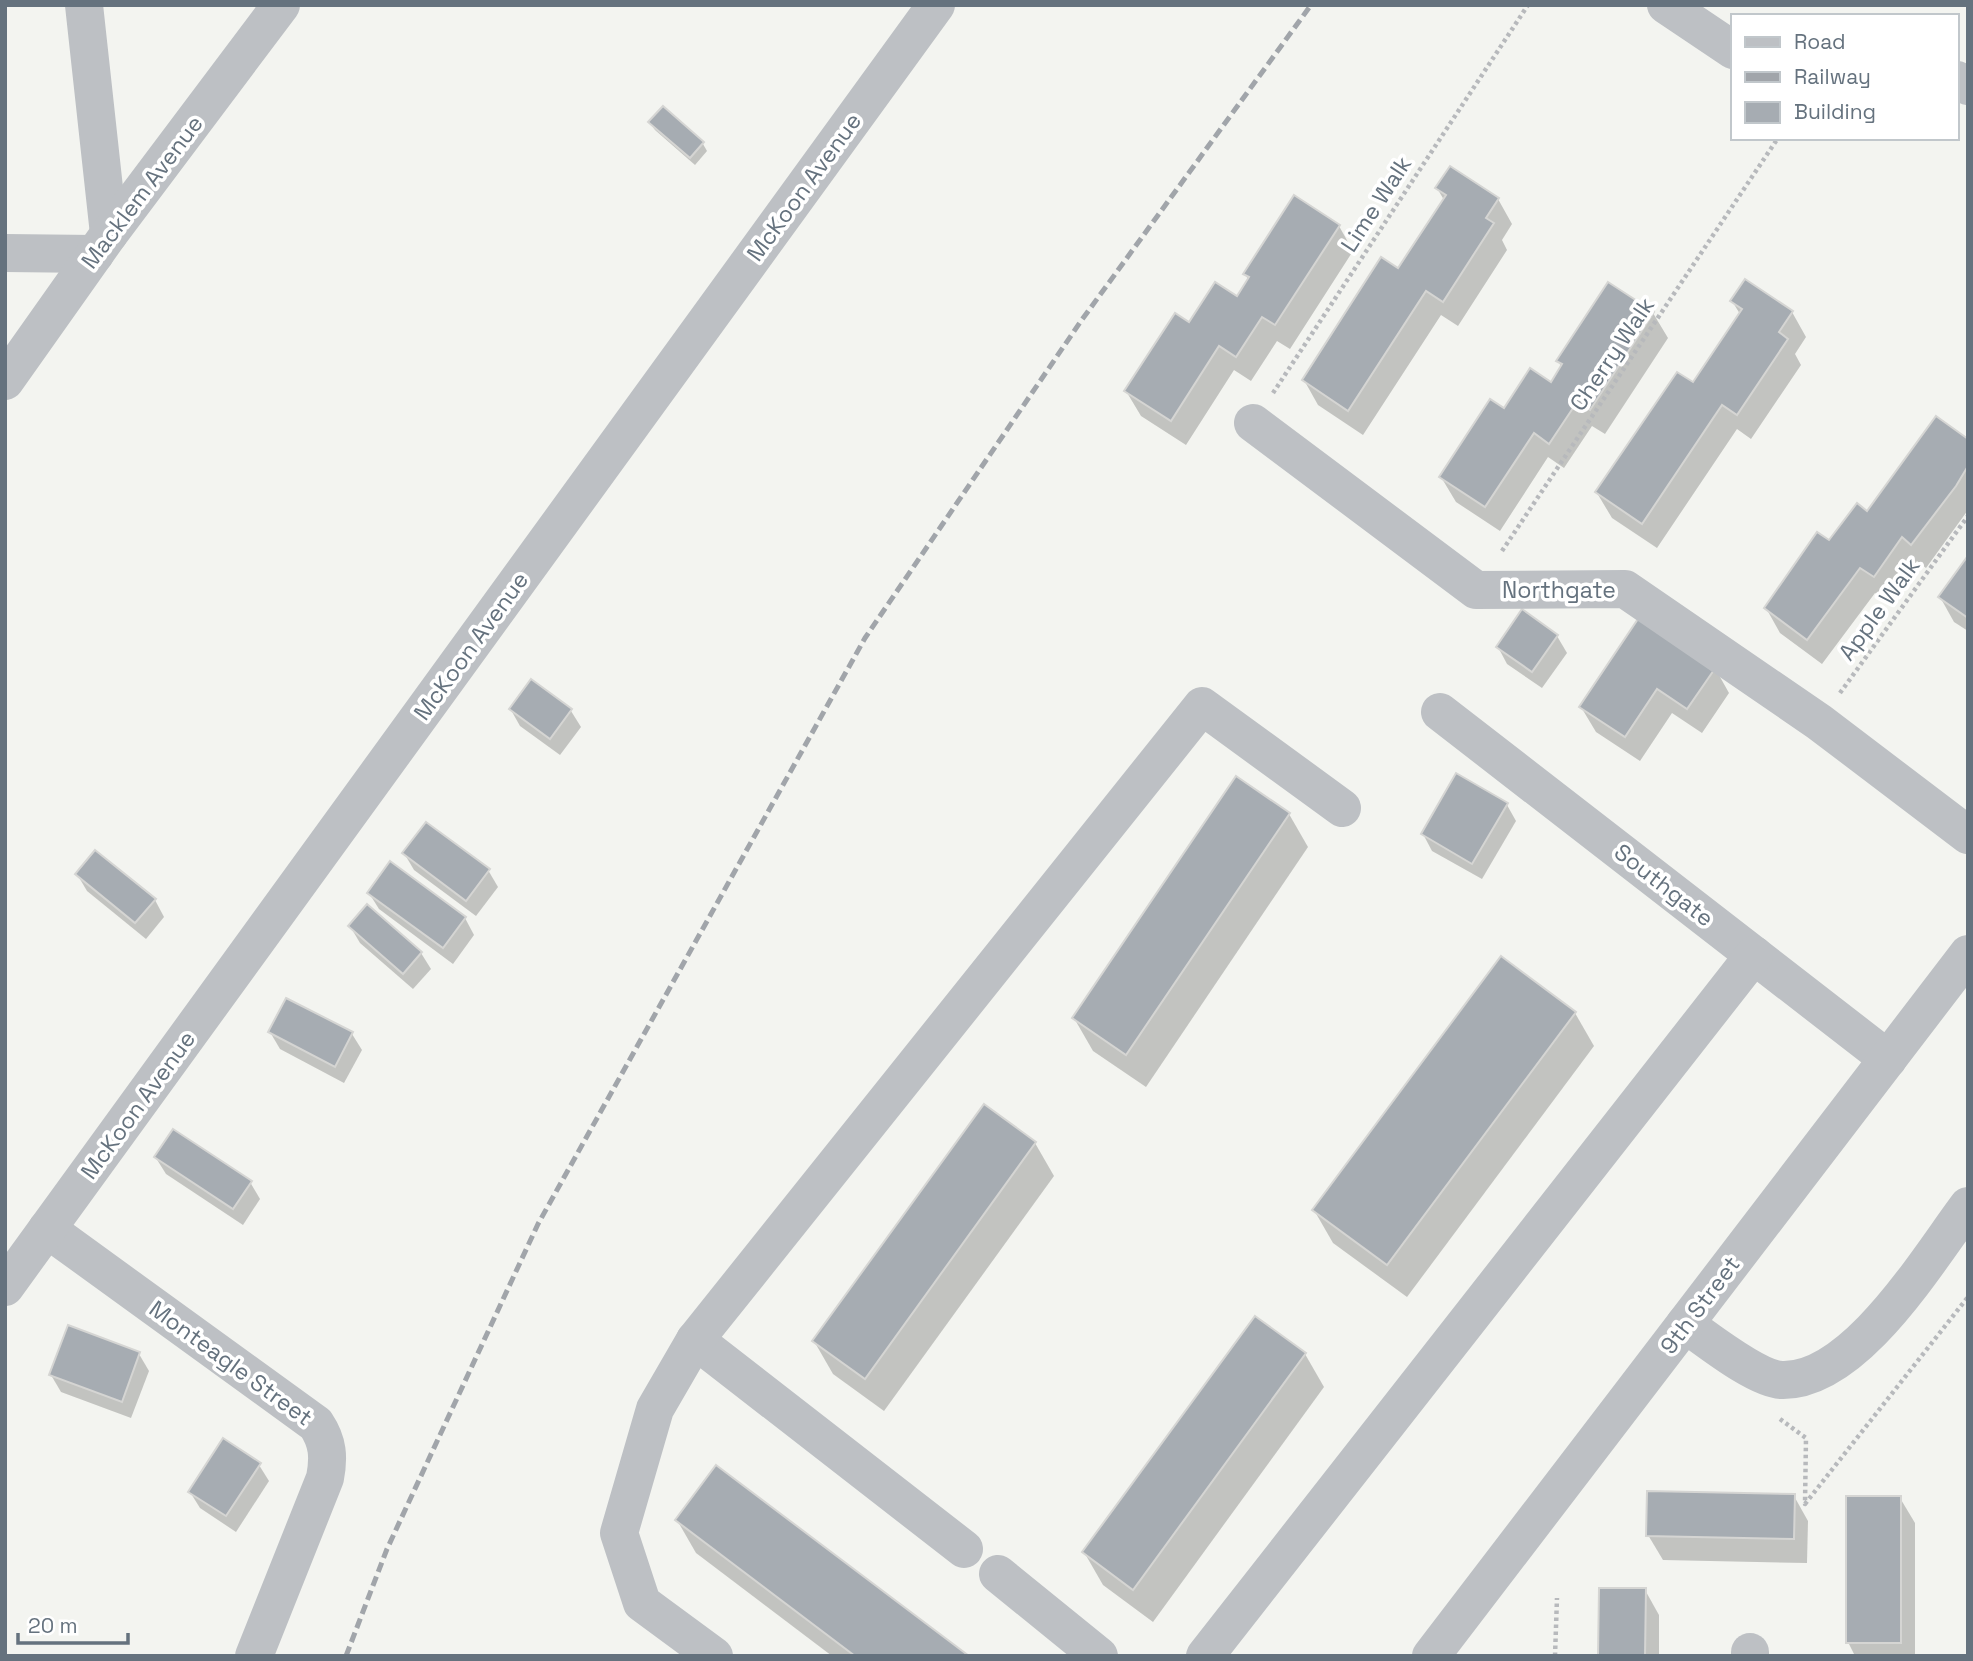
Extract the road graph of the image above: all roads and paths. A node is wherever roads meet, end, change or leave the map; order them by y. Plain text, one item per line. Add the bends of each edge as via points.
1 (84, 5) edge
2 (281, 5) edge
3 (936, 5) edge
4 (1528, 5) edge
5 (1666, 5) edge
6 (1731, 49) edge
7 (1777, 140) edge
8 (102, 244) junction
9 (5, 253) edge
10 (5, 381) edge
11 (1253, 423) joint
12 (1968, 516) edge
13 (1476, 590) junction
14 (1440, 712) dead end
15 (1819, 722) junction
16 (1342, 807) dead end
17 (1968, 835) edge
18 (1968, 954) edge
19 (1754, 955) junction
20 (1888, 1059) junction
21 (1968, 1206) edge
22 (47, 1229) junction
23 (5, 1287) edge
24 (1968, 1297) edge
25 (1685, 1324) junction
26 (695, 1339) junction
27 (1773, 1414) dead end
28 (964, 1549) dead end
29 (998, 1574) dead end
30 (1557, 1598) dead end
31 (254, 1656) edge
32 (714, 1656) edge
33 (1099, 1656) edge
34 (1205, 1656) edge
35 (1432, 1656) edge
36 (1555, 1656) edge

1 - 8 street
2 - 8 street, Macklem Avenue
3 - 22 street, McKoon Avenue
4 - 11 path, Lime Walk
5 - 6 street
7 - 13 path, Cherry Walk
8 - 9 street
8 - 10 street, Macklem Avenue
11 - 13 street, Northgate
12 - 15 path, Apple Walk
13 - 15 street, Northgate via 1625,589
14 - 19 street, Southgate
15 - 17 street, Northgate
16 - 26 street via 1202,706
18 - 20 street, 9th Street
19 - 20 street, Southgate
19 - 34 street
20 - 25 street, 9th Street
21 - 25 street via 1870,1335 1825,1370 1781,1380 1743,1365
22 - 23 street, McKoon Avenue
22 - 31 street, Monteagle Street via 316,1424 324,1436 328,1449 325,1478
24 - 27 path via 1805,1504 1806,1438
25 - 35 street, 9th Street
26 - 28 street
26 - 32 street via 655,1409 620,1533 642,1603
29 - 33 street
30 - 36 path

